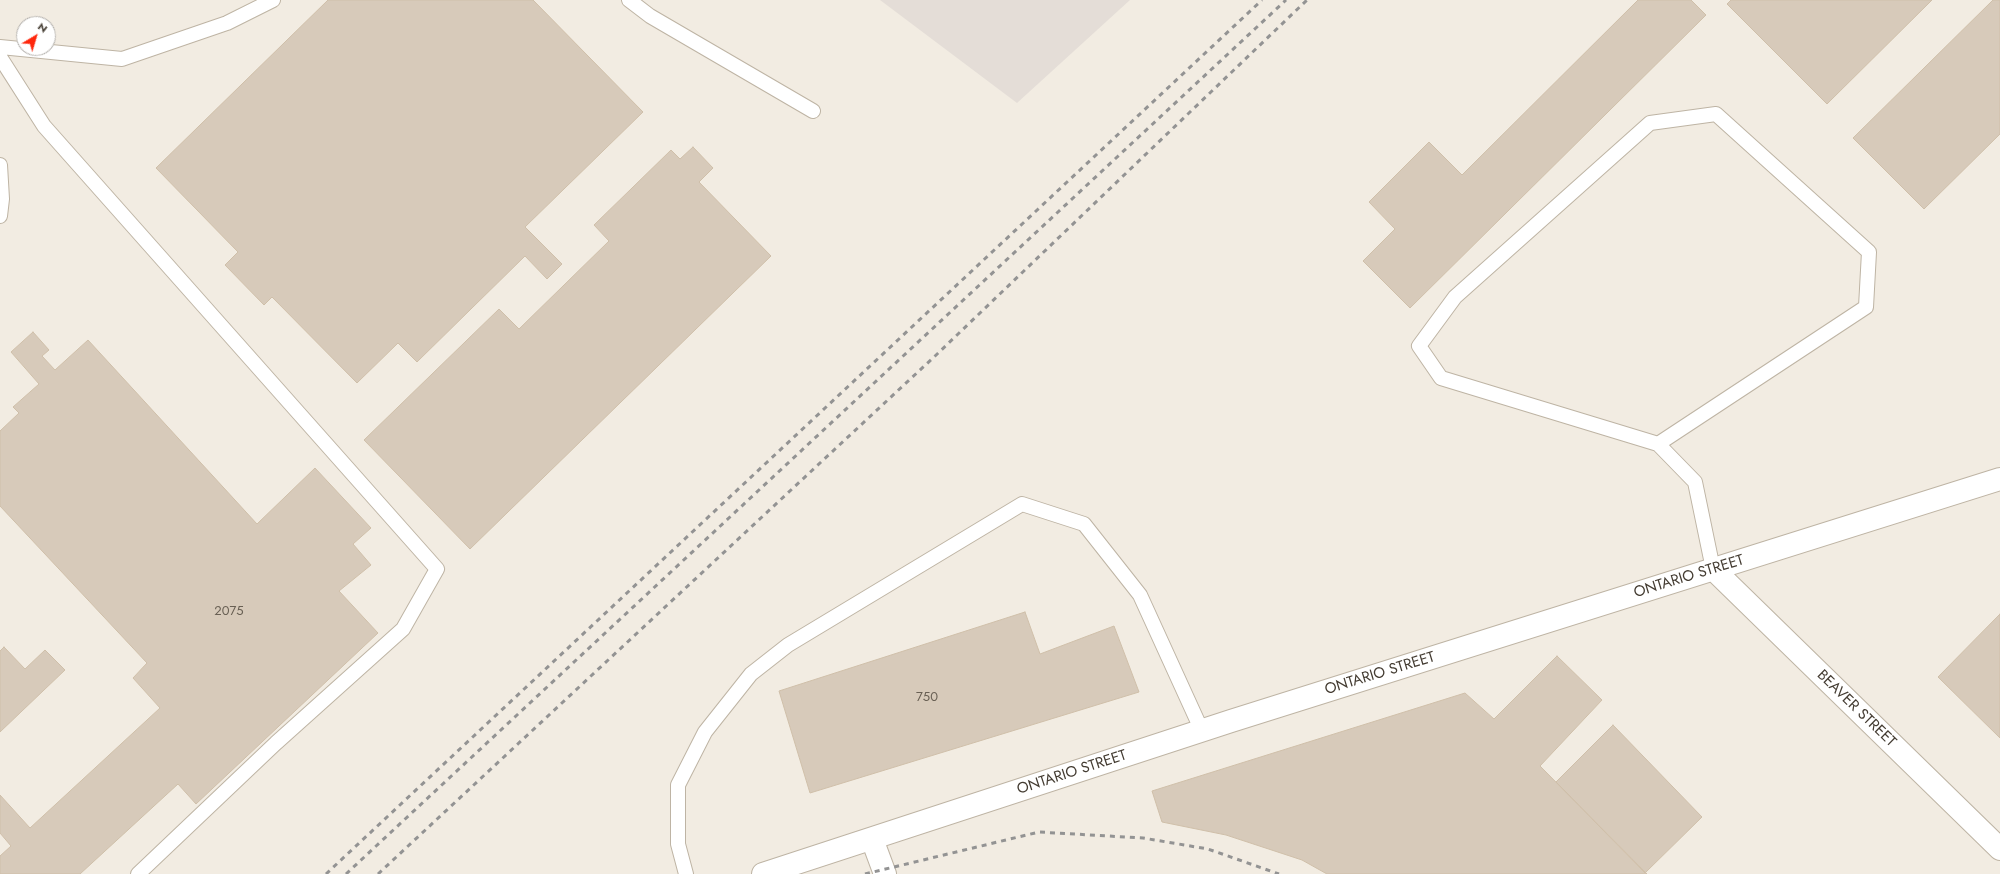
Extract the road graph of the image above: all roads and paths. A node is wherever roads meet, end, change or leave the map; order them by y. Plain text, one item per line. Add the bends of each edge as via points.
1 (273, 0) edge
2 (629, 0) edge
3 (0, 47) edge
4 (0, 57) edge
5 (813, 111) dead end
6 (0, 165) edge
7 (0, 216) edge
8 (1658, 444) junction
9 (2000, 479) edge
10 (1713, 569) junction
11 (1202, 731) junction
12 (872, 839) junction
13 (2000, 849) edge
14 (138, 874) edge
15 (686, 874) edge
16 (763, 874) edge
17 (885, 874) edge

1 - 3 lane via 227,23 122,60
2 - 5 lane via 650,16
4 - 14 lane via 44,126 437,569 403,629 276,743
6 - 7 lane
8 - 8 lane via 1441,378 1419,346 1455,297 1650,123 1716,114 1869,252 1866,308
8 - 10 lane via 1695,482
9 - 10 street, ONTARIO STREET
10 - 11 street, ONTARIO STREET
10 - 13 street, BEAVER STREET
11 - 12 street, ONTARIO STREET
11 - 15 lane via 1140,595 1084,524 1022,504 788,645 751,674 705,732 678,785 678,844
12 - 16 street, ONTARIO STREET
12 - 17 street

